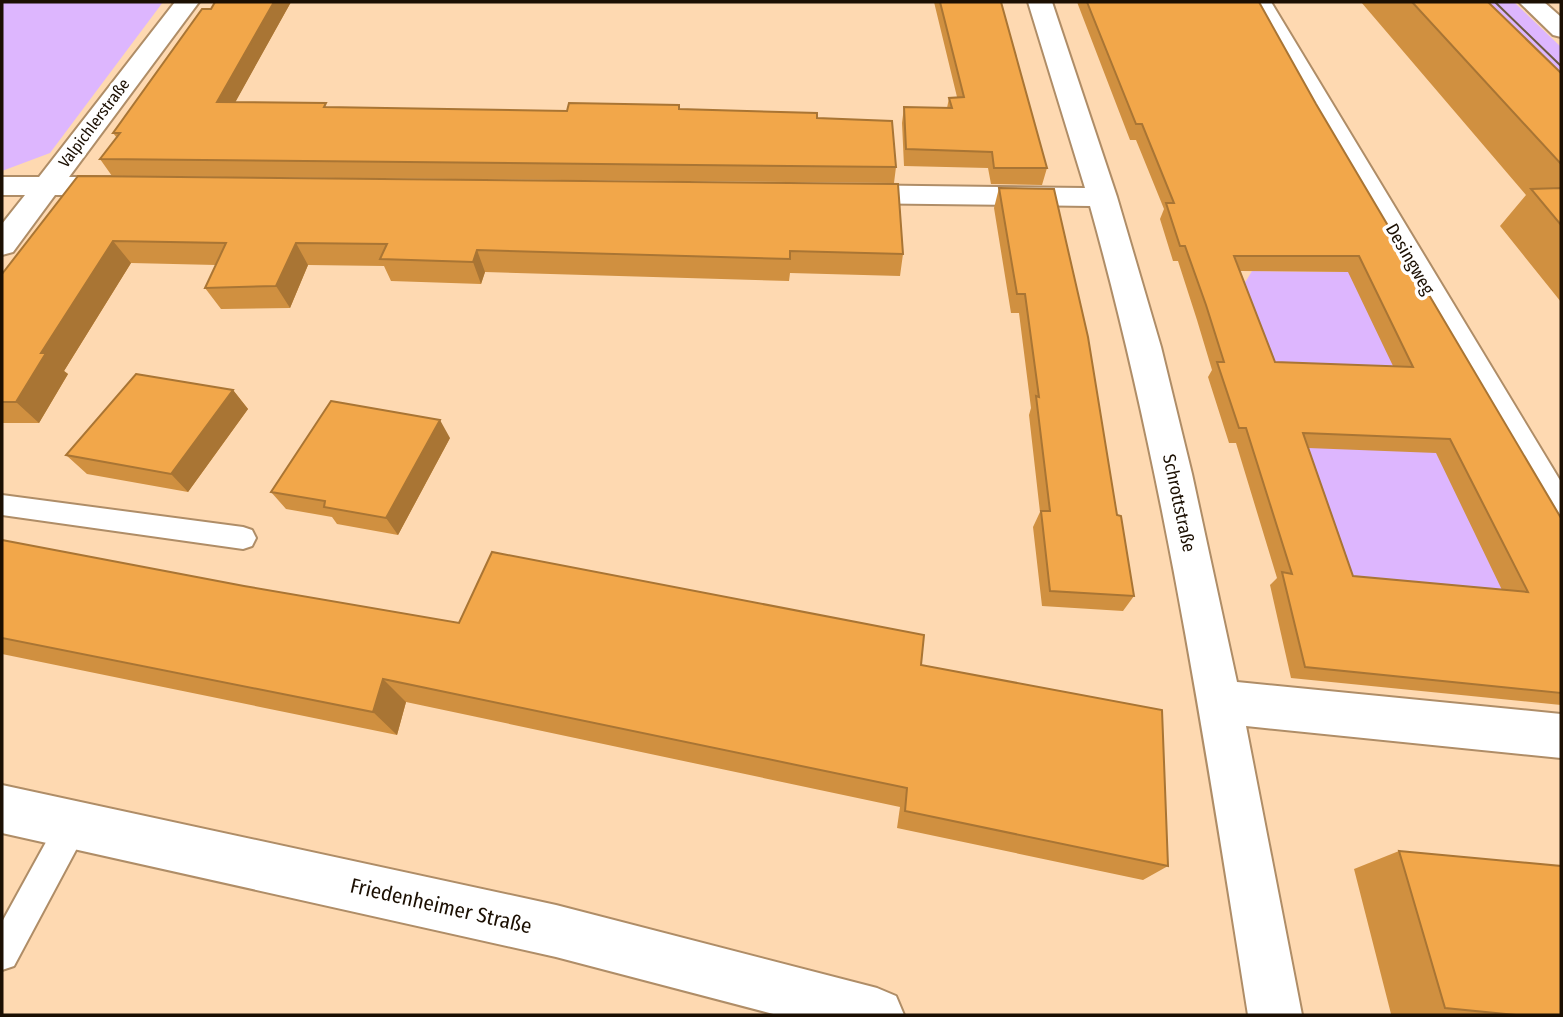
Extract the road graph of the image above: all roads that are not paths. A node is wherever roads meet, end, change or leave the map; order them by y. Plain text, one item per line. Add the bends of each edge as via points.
1 (187, 2) edge
2 (1040, 2) edge
3 (1259, 2) edge
4 (1531, 2) edge
5 (1561, 30) edge
6 (47, 185) junction
7 (2, 186) edge
8 (144, 186) edge
9 (822, 194) edge
10 (1102, 197) junction
11 (2, 245) edge
12 (2, 505) edge
13 (1561, 516) edge
14 (243, 538) dead end
15 (1220, 702) junction
16 (1561, 736) edge
17 (2, 809) edge
18 (73, 824) junction
19 (2, 954) edge
20 (877, 1015) edge
21 (1275, 1015) edge

1 - 6 street, Valpichlerstraße
2 - 10 street, Schrottstraße
3 - 13 street, Desingweg
4 - 5 street
6 - 7 street
6 - 8 street
6 - 11 street, Valpichlerstraße
9 - 10 street
10 - 15 street, Schrottstraße via 1156,396
12 - 14 lane
15 - 16 street
15 - 21 street, Schrottstraße
17 - 18 street, Friedenheimer Straße
18 - 19 lane
18 - 20 street, Friedenheimer Straße via 556,931

